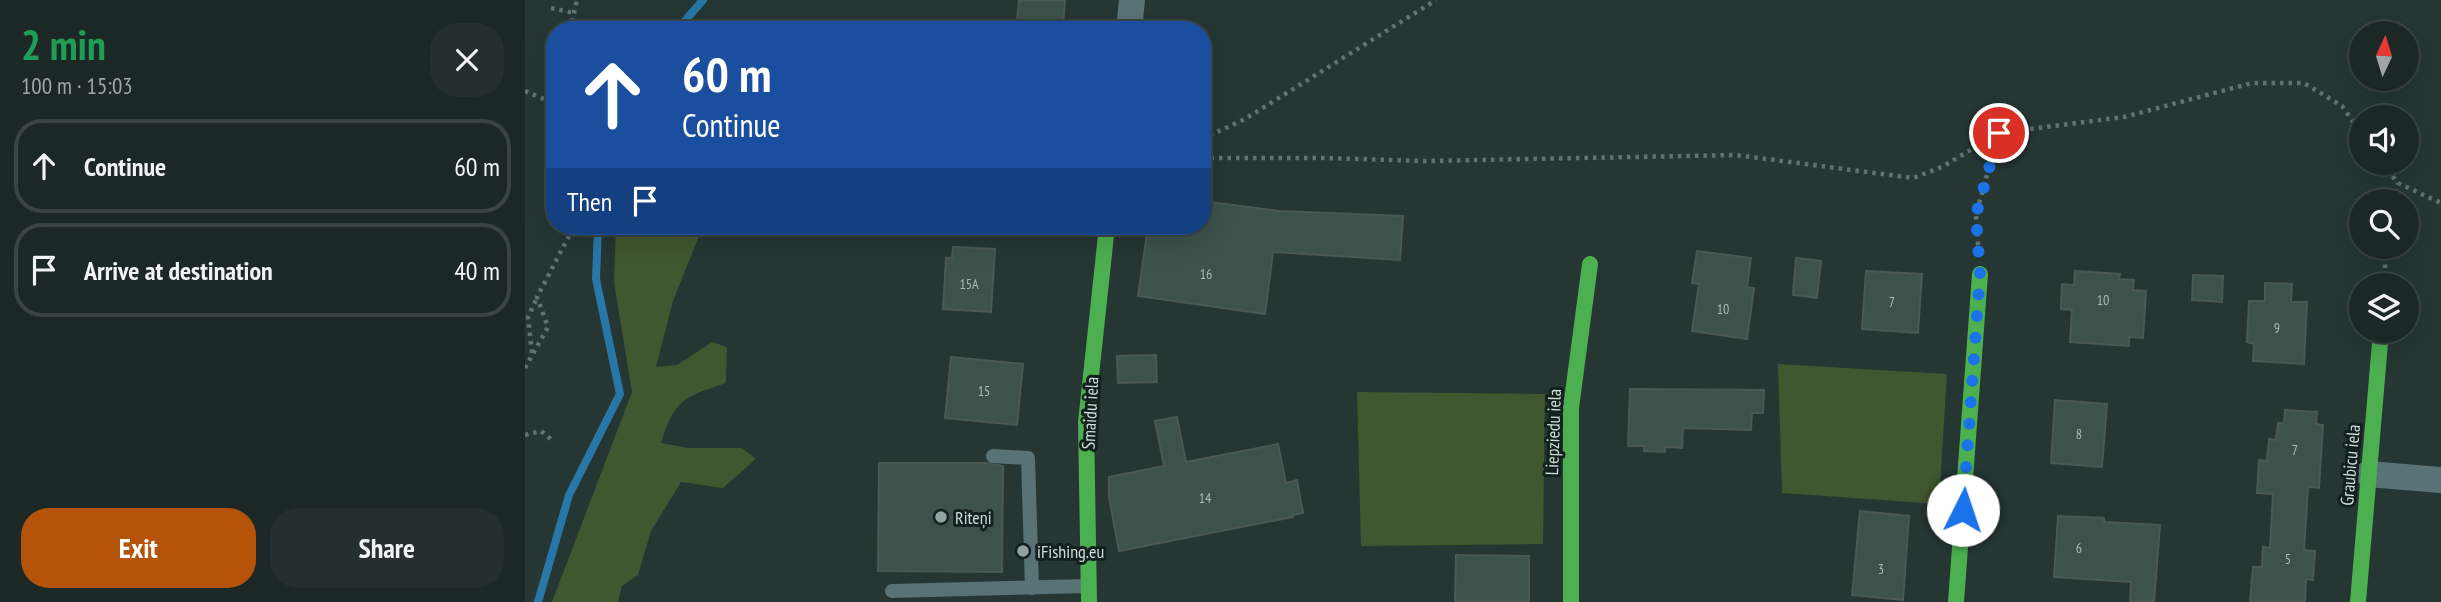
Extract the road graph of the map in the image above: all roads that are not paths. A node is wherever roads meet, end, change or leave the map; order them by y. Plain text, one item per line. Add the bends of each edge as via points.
1 (1132, 0) edge
2 (1130, 21) edge
3 (1106, 235) edge
4 (1590, 264) dead end
5 (1980, 274) road end
6 (2380, 343) edge
7 (993, 456) dead end
8 (2368, 474) junction
9 (2441, 480) edge
10 (1032, 587) junction
11 (892, 592) dead end
12 (1089, 594) edge
13 (1571, 602) edge
14 (1956, 602) edge
15 (2358, 602) edge

1 - 2 street
3 - 12 street, Smaidu iela via 1086,422
4 - 13 street, Liepziedu iela via 1571,408
5 - 14 street
6 - 8 street, Graubicu iela
7 - 10 lane via 1028,458
8 - 9 street
8 - 15 street, Graubicu iela
10 - 11 lane
10 - 12 lane

